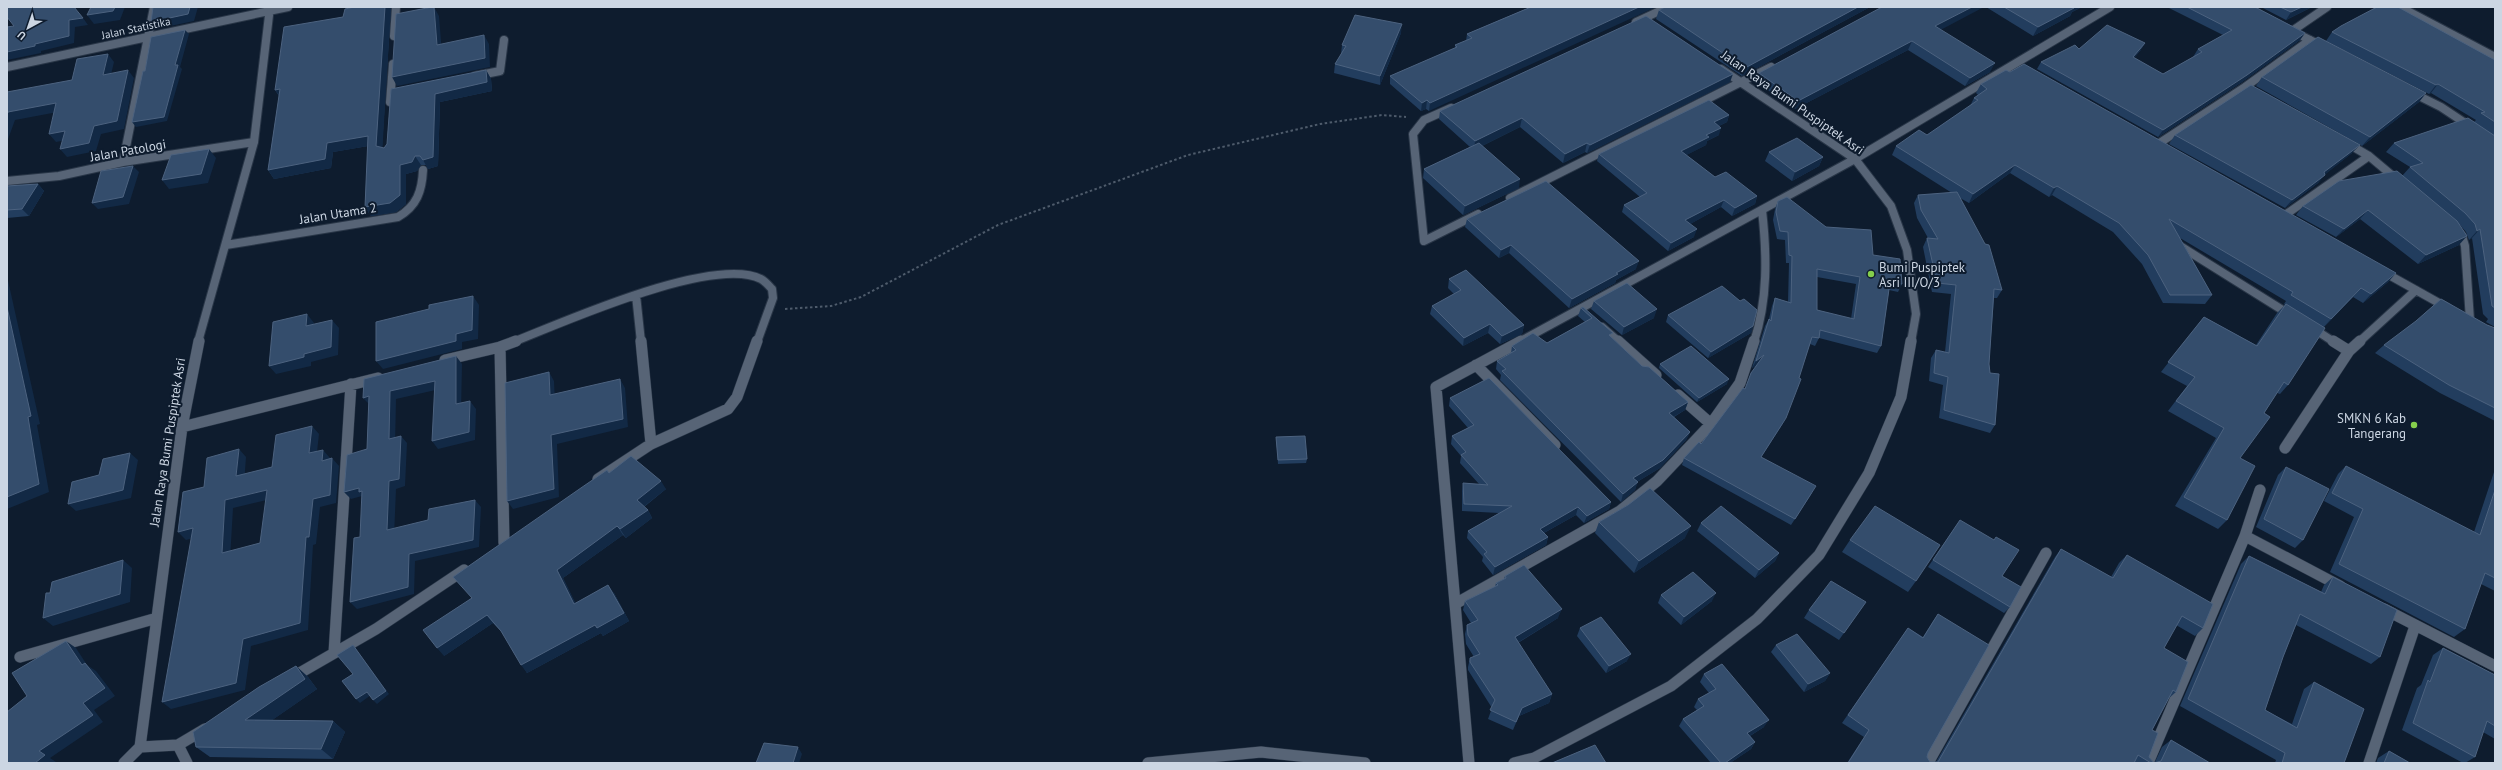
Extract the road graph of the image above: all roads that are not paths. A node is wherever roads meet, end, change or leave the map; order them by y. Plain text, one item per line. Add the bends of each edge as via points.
1 (154, 7) edge
2 (288, 7) edge
3 (396, 7) edge
4 (1668, 7) edge
5 (2110, 7) edge
6 (2327, 7) edge
7 (2400, 7) edge
8 (270, 9) edge
9 (1645, 18) junction
10 (2280, 24) edge
11 (1630, 25) edge
12 (1658, 27) edge
13 (2292, 31) junction
14 (148, 37) junction
15 (504, 40) dead end
16 (2310, 40) junction
17 (394, 42) edge
18 (2331, 50) edge
19 (393, 56) edge
20 (2495, 57) edge
21 (1709, 62) edge
22 (2014, 63) junction
23 (1777, 64) edge
24 (7, 67) edge
25 (2028, 71) edge
26 (469, 77) edge
27 (1742, 83) junction
28 (2400, 86) edge
29 (1456, 105) edge
30 (389, 115) edge
31 (2477, 131) edge
32 (2335, 137) edge
33 (254, 142) junction
34 (2158, 144) edge
35 (2369, 156) junction
36 (1855, 159) junction
37 (123, 162) junction
38 (422, 170) edge
39 (7, 180) edge
40 (2405, 186) edge
41 (1501, 202) edge
42 (1487, 210) edge
43 (1762, 210) junction
44 (2285, 215) edge
45 (2447, 221) edge
46 (226, 245) junction
47 (2180, 246) edge
48 (2375, 266) edge
49 (2416, 290) junction
50 (636, 295) junction
51 (1587, 313) junction
52 (500, 347) junction
53 (2350, 351) junction
54 (433, 364) edge
55 (1476, 365) junction
56 (389, 375) edge
57 (351, 384) junction
58 (1711, 424) junction
59 (182, 427) junction
60 (651, 444) junction
61 (2285, 448) dead end
62 (1564, 455) edge
63 (587, 487) edge
64 (2260, 490) dead end
65 (517, 534) edge
66 (2244, 536) junction
67 (504, 543) junction
68 (491, 551) edge
69 (2046, 553) dead end
70 (472, 564) edge
71 (2347, 590) edge
72 (1455, 604) junction
73 (2374, 604) edge
74 (157, 618) junction
75 (2415, 626) junction
76 (334, 653) junction
77 (20, 657) dead end
78 (2495, 666) edge
79 (280, 685) edge
80 (212, 725) edge
81 (178, 745) junction
82 (140, 747) junction
83 (124, 763) edge
84 (187, 763) edge
85 (1148, 763) edge
86 (1364, 763) edge
87 (1469, 763) edge
88 (1514, 763) edge
89 (1928, 763) edge
90 (2148, 763) edge
91 (2369, 763) edge

1 - 14 street
2 - 8 street, Jalan Statistika
3 - 17 street
4 - 9 street
5 - 22 street
6 - 13 street
7 - 20 street
8 - 14 street, Jalan Statistika
8 - 33 street, Jalan Raya Bumi Puspiptek Asri
9 - 11 street
9 - 12 street
10 - 13 street
13 - 16 street
14 - 24 street, Jalan Statistika
14 - 37 street
15 - 26 street via 500,71
16 - 18 street
16 - 34 street via 2249,89
19 - 30 street via 395,92
21 - 27 street, Jalan Raya Bumi Puspiptek Asri
22 - 25 street
22 - 36 street
23 - 27 street
27 - 36 street, Jalan Raya Bumi Puspiptek Asri
27 - 41 street
28 - 31 street via 2441,107
29 - 42 street via 1424,120 1414,134 1424,241
32 - 35 street
33 - 37 street, Jalan Patologi
33 - 46 street, Jalan Raya Bumi Puspiptek Asri
35 - 40 street
35 - 44 street
36 - 43 street
36 - 88 street, Jalan Raya Bumi Puspiptek Asri via 1891,206 1907,250 1916,314 1901,397 1869,473 1819,555 1757,619 1671,686 1534,758
37 - 39 street, Jalan Patologi via 59,176
38 - 46 street, Jalan Utama 2 via 422,186 416,203 398,217
43 - 51 street
43 - 58 street via 1767,256 1761,320 1740,383
45 - 49 street via 2462,236 2465,246 2473,321
46 - 59 street, Jalan Raya Bumi Puspiptek Asri via 197,347
47 - 53 street
48 - 49 street
49 - 53 street
50 - 52 street
50 - 60 street
50 - 60 street via 653,288 707,276 742,274 761,279 772,289 773,298 737,397 728,409
51 - 55 street
51 - 58 street
52 - 54 street
52 - 67 street
53 - 61 street
55 - 62 street
55 - 72 street via 1436,387
56 - 57 street
57 - 59 street
57 - 76 street
58 - 72 street via 1657,481 1617,508
59 - 74 street, Jalan Raya Bumi Puspiptek Asri
60 - 63 street
64 - 66 street
65 - 67 street
66 - 71 street
66 - 90 street
67 - 68 street
69 - 89 street
70 - 76 street
72 - 87 street
73 - 75 street
74 - 77 street
74 - 82 street, Jalan Raya Bumi Puspiptek Asri
75 - 78 street
75 - 91 street
76 - 79 street
80 - 81 street
81 - 82 street
81 - 84 street
82 - 83 street
85 - 86 street via 1261,752

